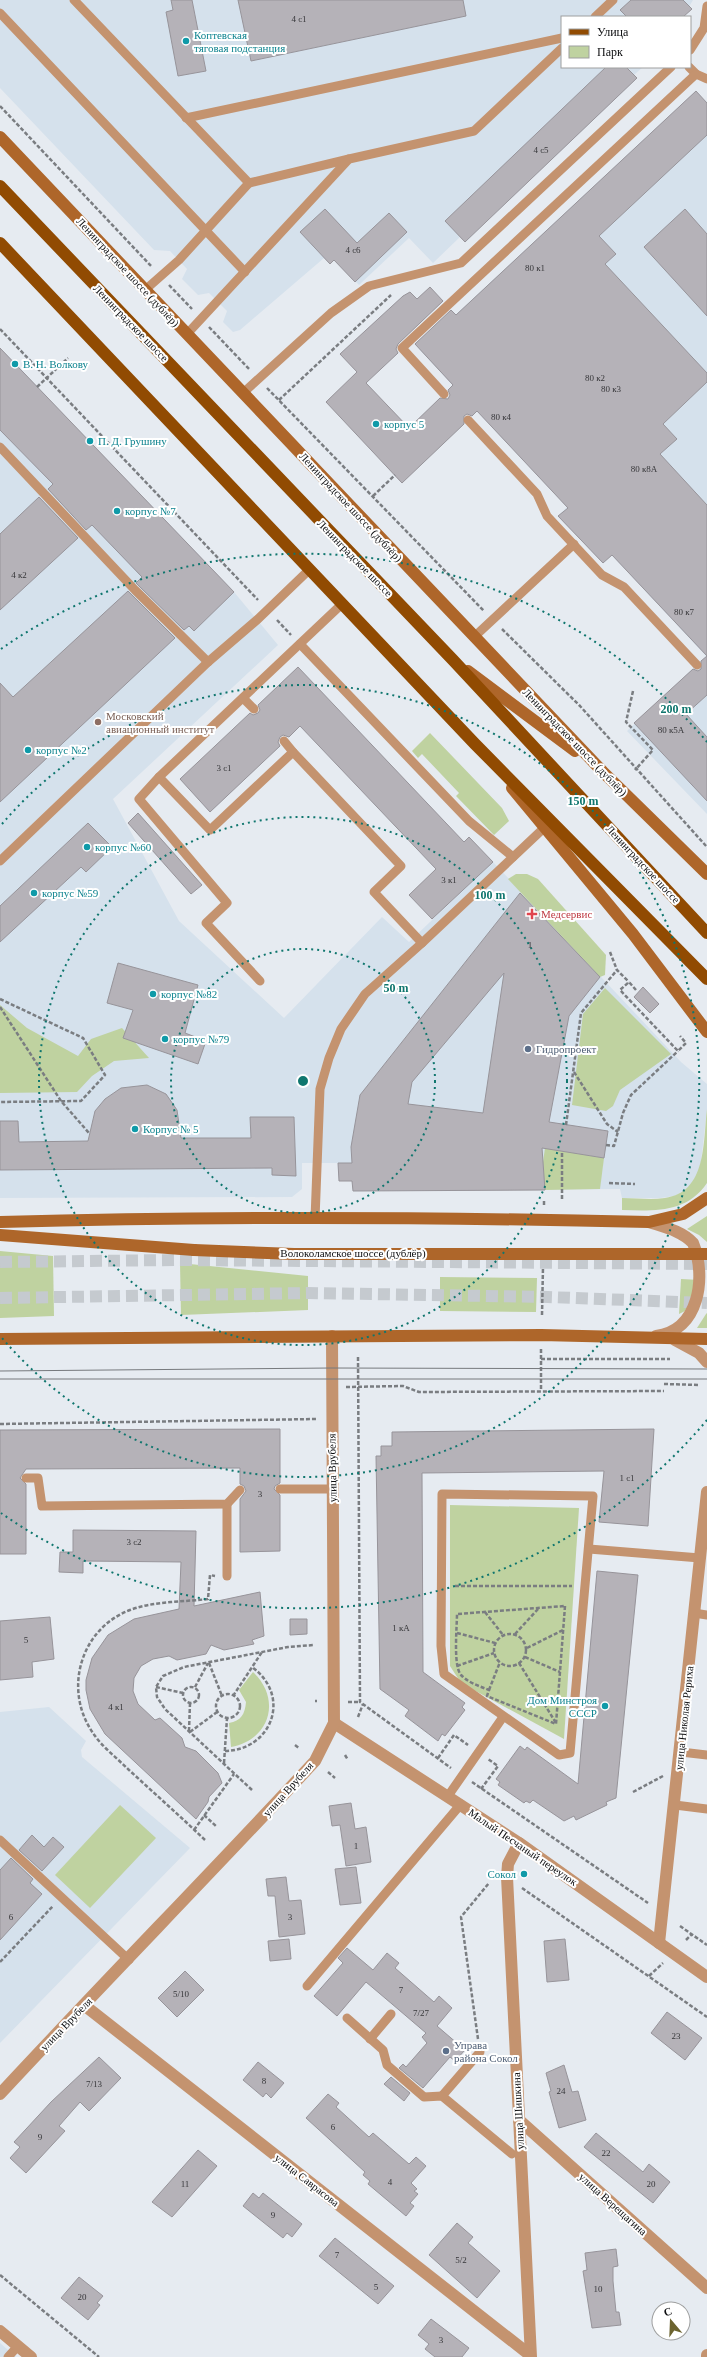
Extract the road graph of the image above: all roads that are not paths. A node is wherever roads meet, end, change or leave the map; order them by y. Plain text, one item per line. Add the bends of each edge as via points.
1 (74, 0) edge
2 (613, 0) edge
3 (707, 6) edge
4 (0, 13) edge
5 (596, 16) edge
6 (561, 38) edge
7 (691, 48) edge
8 (561, 49) edge
9 (670, 68) edge
10 (690, 68) edge
11 (696, 74) junction
12 (707, 80) edge
13 (186, 118) junction
14 (0, 137) edge
15 (349, 159) junction
16 (249, 183) junction
17 (0, 186) edge
18 (207, 230) junction
19 (0, 243) edge
20 (245, 272) junction
21 (145, 290) junction
22 (187, 334) junction
23 (243, 393) junction
24 (444, 394) dead end
25 (468, 420) dead end
26 (0, 447) edge
27 (574, 544) junction
28 (310, 569) junction
29 (343, 603) junction
30 (474, 637) junction
31 (300, 644) junction
32 (453, 660) junction
33 (208, 662) junction
34 (697, 665) dead end
35 (243, 698) junction
36 (254, 709) dead end
37 (284, 741) dead end
38 (475, 744) junction
39 (293, 752) junction
40 (603, 772) junction
41 (159, 777) junction
42 (545, 827) junction
43 (513, 857) junction
44 (0, 861) edge
45 (707, 874) edge
46 (707, 933) edge
47 (422, 943) junction
48 (707, 980) edge
49 (260, 981) dead end
50 (707, 1032) edge
51 (707, 1198) edge
52 (315, 1219) junction
53 (0, 1222) edge
54 (649, 1222) junction
55 (0, 1235) edge
56 (707, 1254) edge
57 (332, 1336) junction
58 (643, 1338) junction
59 (0, 1339) edge
60 (707, 1339) edge
61 (675, 1340) junction
62 (707, 1362) edge
63 (26, 1478) dead end
64 (280, 1489) dead end
65 (240, 1490) dead end
66 (332, 1490) junction
67 (707, 1492) edge
68 (227, 1504) junction
69 (706, 1518) edge
70 (589, 1549) junction
71 (700, 1558) junction
72 (227, 1576) road end
73 (694, 1613) junction
74 (707, 1615) edge
75 (503, 1717) junction
76 (334, 1723) junction
77 (681, 1752) junction
78 (707, 1755) edge
79 (448, 1796) junction
80 (461, 1804) junction
81 (675, 1805) junction
82 (707, 1808) edge
83 (0, 1840) edge
84 (519, 1843) junction
85 (659, 1943) junction
86 (129, 1960) junction
87 (707, 1977) edge
88 (307, 1986) dead end
89 (84, 2005) junction
90 (391, 2014) dead end
91 (347, 2018) dead end
92 (370, 2039) junction
93 (480, 2052) road end
94 (0, 2094) edge
95 (442, 2096) junction
96 (519, 2120) junction
97 (512, 2154) dead end
98 (707, 2288) edge
99 (0, 2331) edge
100 (18, 2346) junction
101 (530, 2356) edge
102 (8, 2357) edge
103 (31, 2357) edge

1 - 13 lane
2 - 5 lane
3 - 7 lane via 704,28
4 - 18 lane
6 - 13 lane
8 - 15 lane via 474,131
9 - 23 lane via 461,262 368,286 331,313
10 - 11 lane
11 - 12 lane
11 - 24 lane via 402,348
13 - 16 lane
14 - 21 main road, Ленинградское шоссе (дублёр)
15 - 16 lane
15 - 20 lane
16 - 18 lane
17 - 32 main road, Ленинградское шоссе
18 - 20 lane
18 - 21 lane
19 - 28 main road
20 - 22 lane
21 - 22 main road, Ленинградское шоссе (дублёр)
22 - 23 main road, Ленинградское шоссе (дублёр)
23 - 30 main road, Ленинградское шоссе (дублёр)
25 - 27 lane via 537,494 547,516
26 - 33 lane via 135,590
27 - 30 lane
27 - 34 lane via 602,574 624,587
28 - 29 main road
28 - 33 lane
29 - 31 lane
29 - 38 main road
30 - 40 main road, Ленинградское шоссе (дублёр)
31 - 35 lane
31 - 43 lane via 469,821
32 - 40 main road
32 - 46 main road, Ленинградское шоссе
33 - 44 lane
35 - 36 lane
35 - 41 lane
37 - 39 lane
38 - 42 main road
38 - 48 main road
39 - 41 lane via 210,830
39 - 47 lane via 401,866 374,892
40 - 45 main road, Ленинградское шоссе (дублёр)
41 - 49 lane via 139,799 227,903 206,923
42 - 43 lane
42 - 50 main road via 633,934
43 - 47 lane
47 - 52 lane via 365,994 341,1029 329,1058 320,1089
51 - 54 main road via 683,1214
52 - 53 main road
52 - 54 main road
54 - 58 street via 672,1229 693,1244 704,1264 706,1278 705,1293 691,1320 680,1329 666,1335
55 - 56 main road, Волоколамское шоссе (дублёр), bridge via 194,1250 294,1254
57 - 58 main road via 542,1335
57 - 59 main road
57 - 66 street, улица Врубеля
58 - 61 main road
60 - 61 main road
61 - 62 street via 699,1353
63 - 68 lane via 38,1478 42,1506
64 - 66 lane
65 - 68 lane
66 - 76 street, улица Врубеля
67 - 69 street, улица Николая Рериха
68 - 72 lane
69 - 71 street, улица Николая Рериха
70 - 71 lane
70 - 75 lane via 570,1753 559,1755
70 - 75 lane via 593,1496 442,1494 441,1646 444,1674
71 - 73 street, улица Николая Рериха
73 - 74 lane
73 - 77 street, улица Николая Рериха
75 - 79 lane
76 - 79 street, Малый Песчаный переулок
76 - 86 street, улица Врубеля via 315,1761
77 - 78 lane
77 - 81 street, улица Николая Рериха
79 - 80 street, Малый Песчаный переулок
80 - 84 street, Малый Песчаный переулок
80 - 88 lane
81 - 82 lane
81 - 85 street, улица Николая Рериха
83 - 86 lane
84 - 85 street, Малый Песчаный переулок
84 - 96 street, улица Шишкина via 508,1864 507,1877
85 - 87 street, Малый Песчаный переулок
86 - 89 street, улица Врубеля
89 - 94 street, улица Врубеля
89 - 101 street, улица Саврасова
90 - 92 lane
91 - 92 lane
92 - 95 lane via 383,2050 387,2065 424,2097
93 - 95 lane
95 - 97 lane
96 - 98 street, улица Верещагина
96 - 101 street, улица Шишкина
99 - 100 street
100 - 102 lane
100 - 103 street

